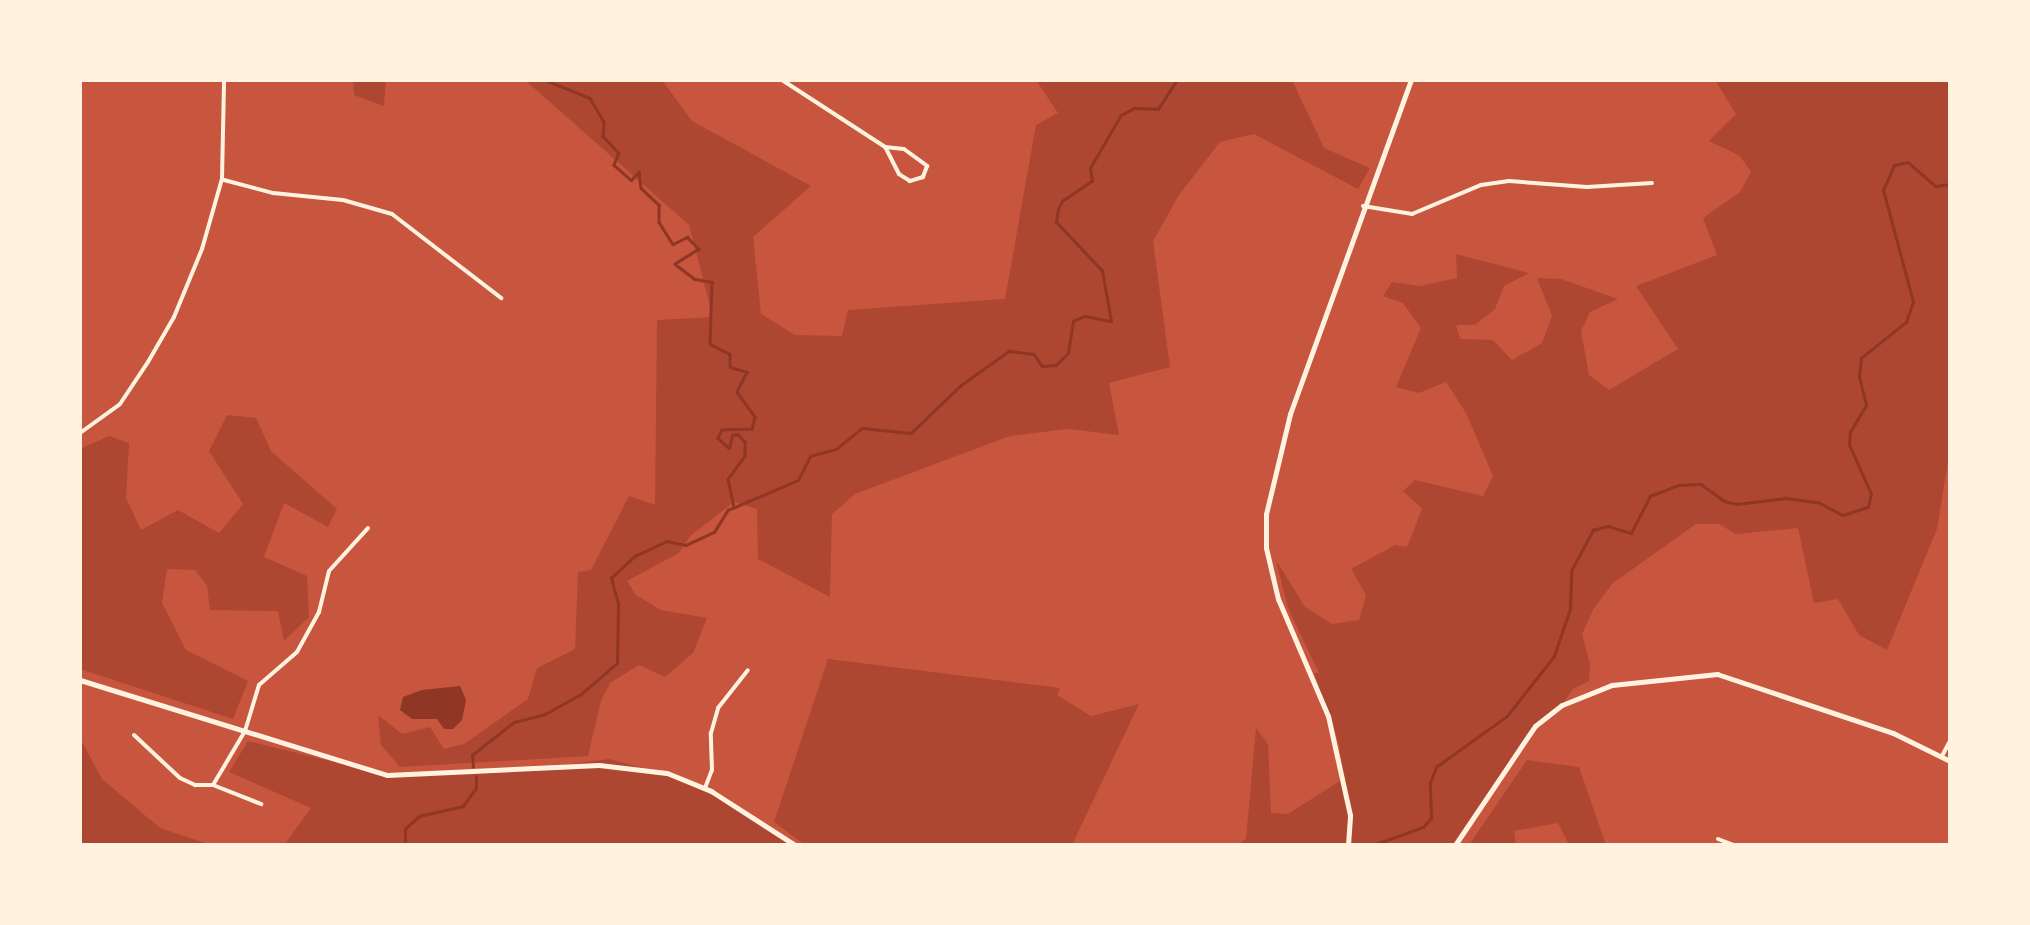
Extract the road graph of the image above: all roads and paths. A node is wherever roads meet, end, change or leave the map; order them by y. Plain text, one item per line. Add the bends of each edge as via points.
1 (224, 80) edge
2 (782, 80) edge
3 (1411, 80) edge
4 (885, 147) junction
5 (222, 179) junction
6 (1652, 183) dead end
7 (1364, 206) junction
8 (501, 298) dead end
9 (80, 433) edge
10 (368, 528) dead end
11 (748, 670) dead end
12 (80, 680) edge
13 (245, 732) junction
14 (134, 735) dead end
15 (1950, 741) edge
16 (1942, 756) junction
17 (1950, 761) edge
18 (212, 786) junction
19 (706, 788) junction
20 (262, 804) dead end
21 (1718, 839) dead end
22 (795, 845) edge
23 (1348, 845) edge
24 (1455, 845) edge
25 (1734, 845) edge

1 - 5 street
2 - 4 street
3 - 7 main road
4 - 4 street via 904,150 927,166 923,177 910,181 899,174
5 - 8 street via 392,214
5 - 9 street via 174,317 120,404
6 - 7 street via 1508,181 1412,214
7 - 23 main road via 1290,414 1265,534 1278,599 1328,716 1350,815
10 - 13 street via 329,571 297,652 259,685
11 - 19 street via 718,708
12 - 13 main road
13 - 18 street
13 - 19 main road via 387,775 626,766
14 - 18 street via 180,778
15 - 16 street
16 - 17 main road
16 - 24 main road via 1718,674 1612,685 1562,705 1535,726
18 - 20 street
19 - 22 main road
21 - 25 street

